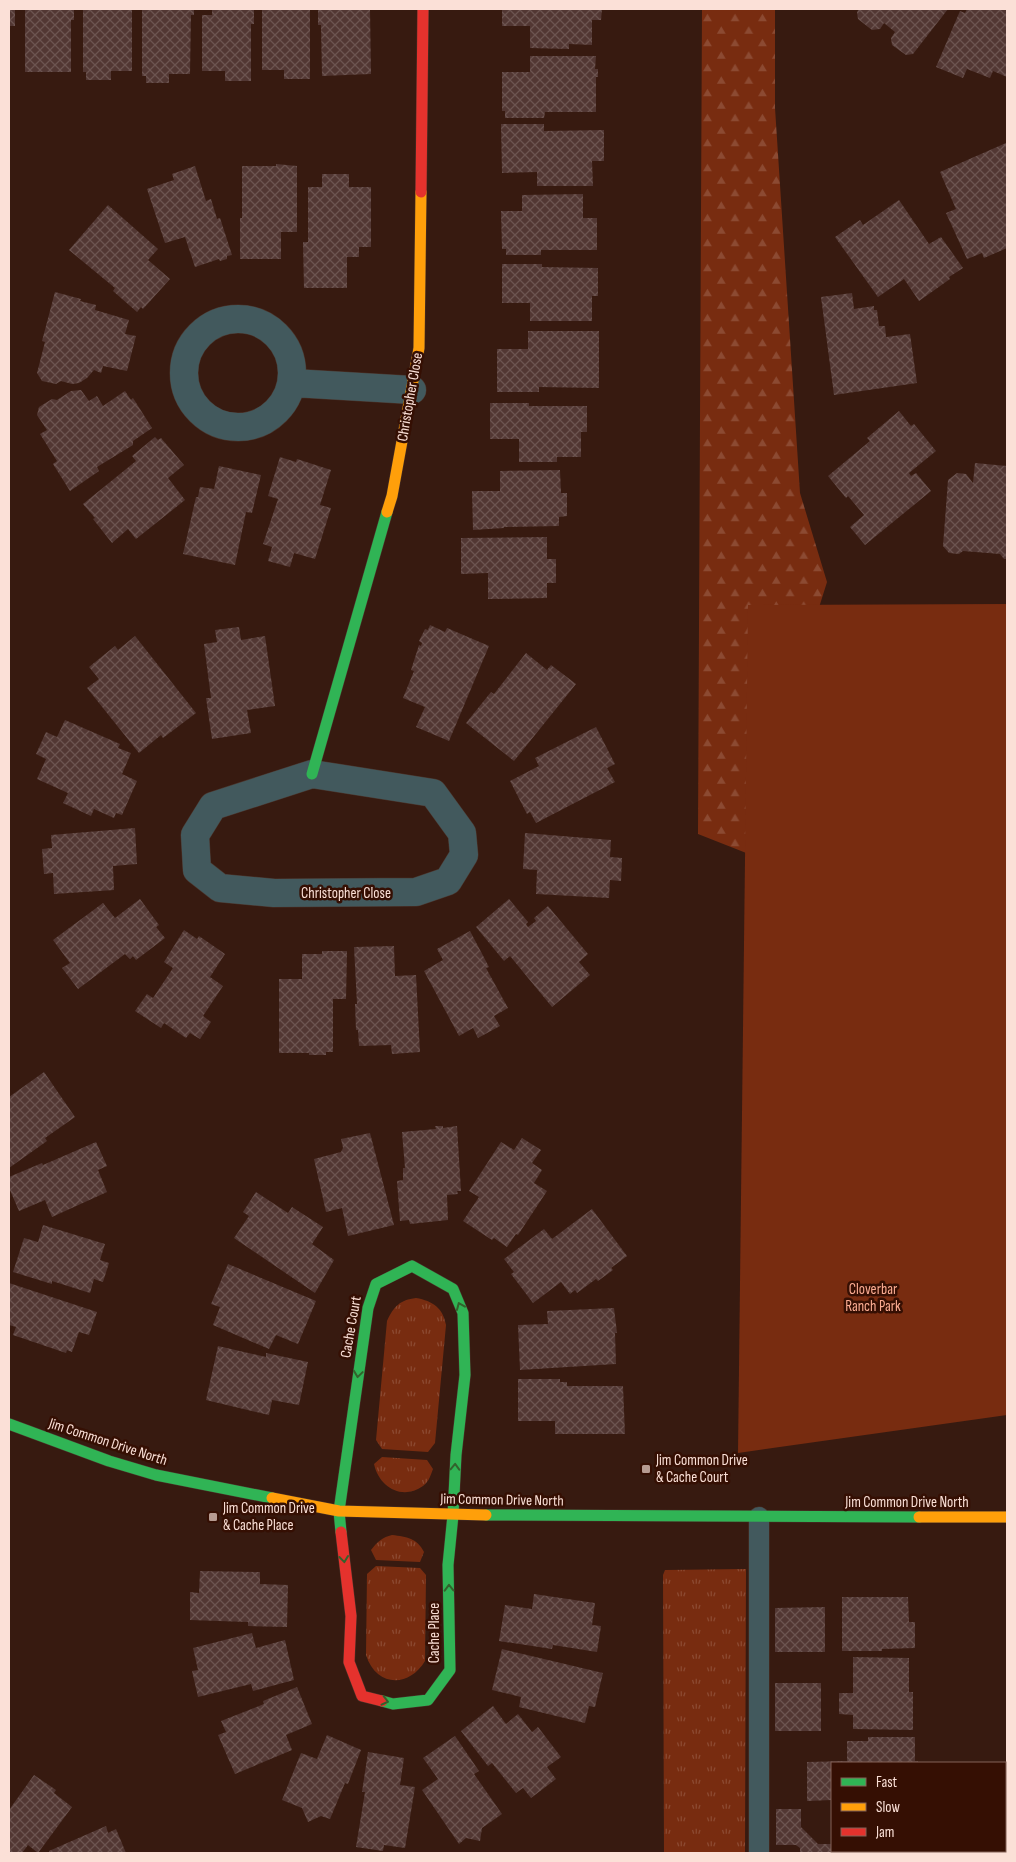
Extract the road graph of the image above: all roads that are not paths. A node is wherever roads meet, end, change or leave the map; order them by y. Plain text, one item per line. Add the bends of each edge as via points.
1 (423, 9) edge
2 (293, 383) junction
3 (412, 390) junction
4 (312, 774) junction
5 (9, 1424) edge
6 (339, 1511) junction
7 (454, 1516) junction
8 (760, 1517) junction
9 (1007, 1517) edge
10 (759, 1853) edge

1 - 3 street, Christopher Close via 419,348
2 - 2 street via 288,349 264,324 230,318 199,333 182,364 187,398 211,423 246,428 269,417 277,413
2 - 3 street
3 - 4 street, Christopher Close via 392,496
4 - 4 street, Christopher Close via 213,806 195,835 197,870 220,888 274,893 416,892 448,881 464,855 462,833 433,793
5 - 6 street, Jim Common Drive North via 156,1475
6 - 7 street, Jim Common Drive North
6 -> 7 street, Cache Place via 351,1616 349,1662 362,1696 393,1704 428,1700 450,1670 448,1565
7 -> 6 street, Cache Court via 456,1455 465,1375 463,1313 453,1289 412,1266 376,1284 368,1308
7 - 8 street, Jim Common Drive North
8 - 9 street, Jim Common Drive North
8 - 10 lane

